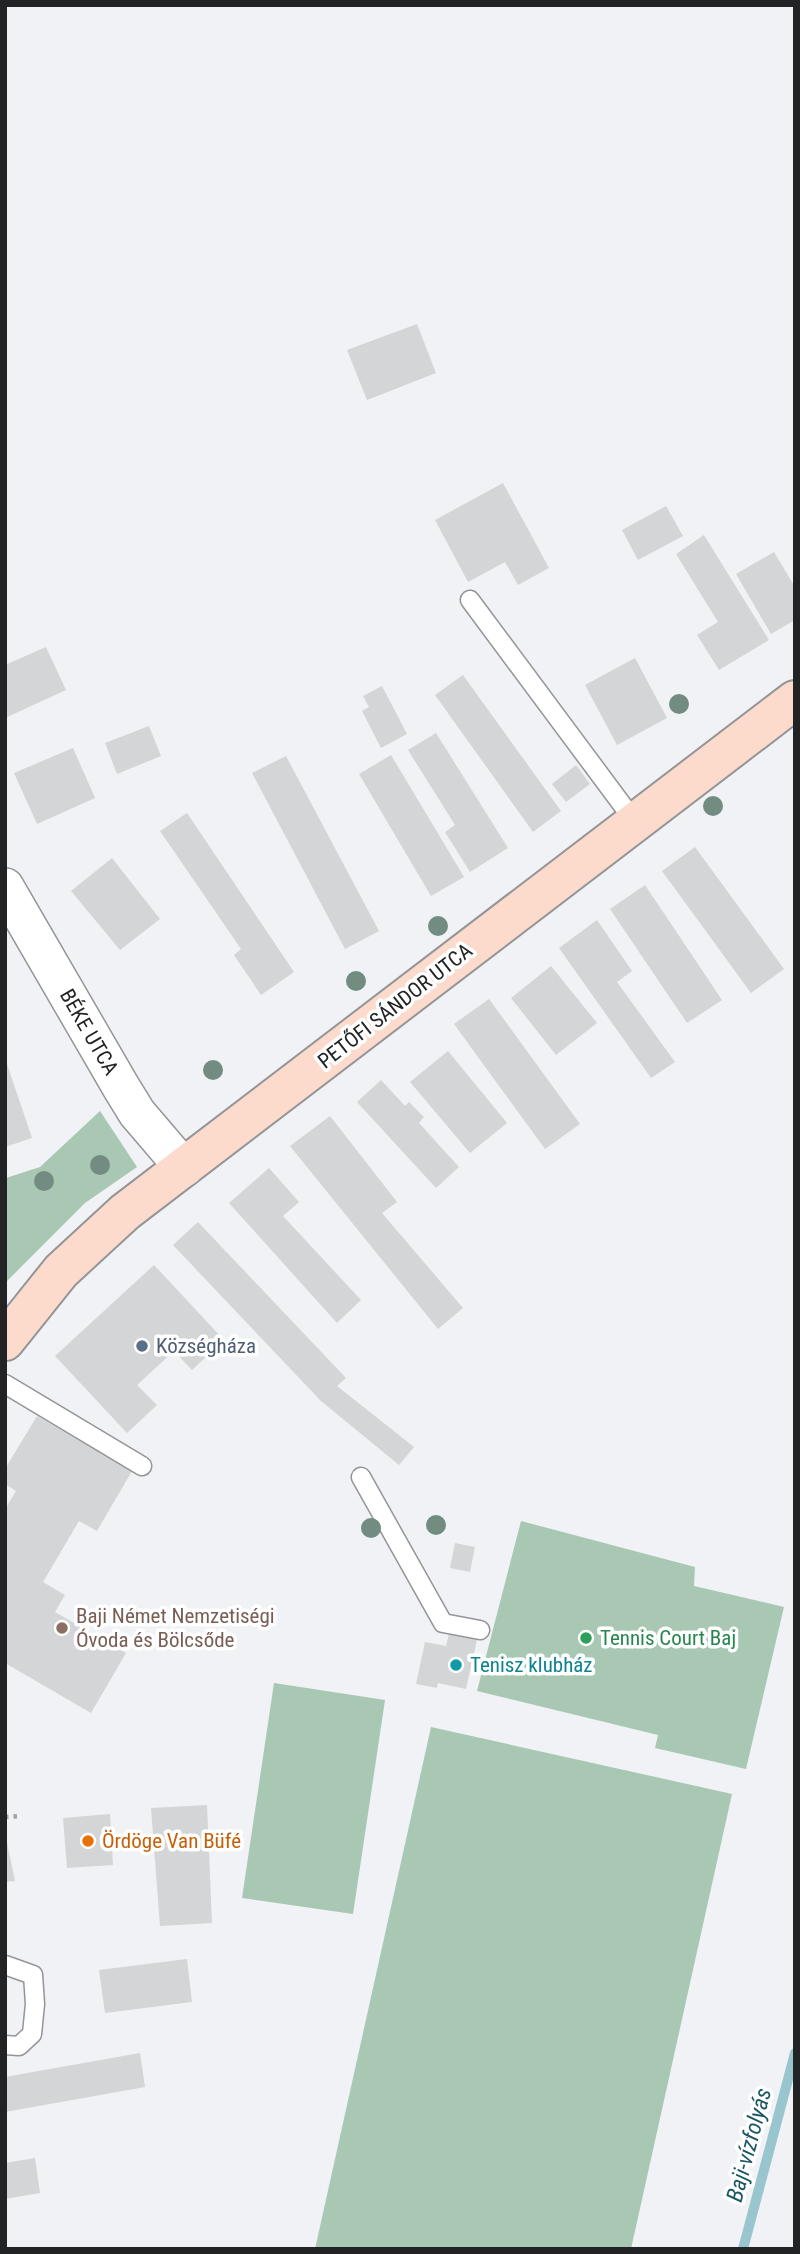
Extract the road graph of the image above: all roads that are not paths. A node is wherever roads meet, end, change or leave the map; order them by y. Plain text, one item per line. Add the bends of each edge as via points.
1 (470, 600) dead end
2 (795, 700) edge
3 (635, 822) junction
4 (5, 887) edge
5 (184, 1168) junction
6 (8, 1332) edge
7 (5, 1384) edge
8 (142, 1466) dead end
9 (361, 1477) dead end
10 (480, 1630) dead end
11 (5, 1965) edge
12 (5, 2045) edge

1 - 3 lane
2 - 3 street, PETŐFI SÁNDOR UTCA
3 - 5 street, PETŐFI SÁNDOR UTCA
4 - 5 street, BÉKE UTCA via 127,1096
5 - 6 street, PETŐFI SÁNDOR UTCA via 91,1242
7 - 8 lane
9 - 10 lane via 443,1623
11 - 12 lane via 33,1975 35,2004 32,2034 19,2046

